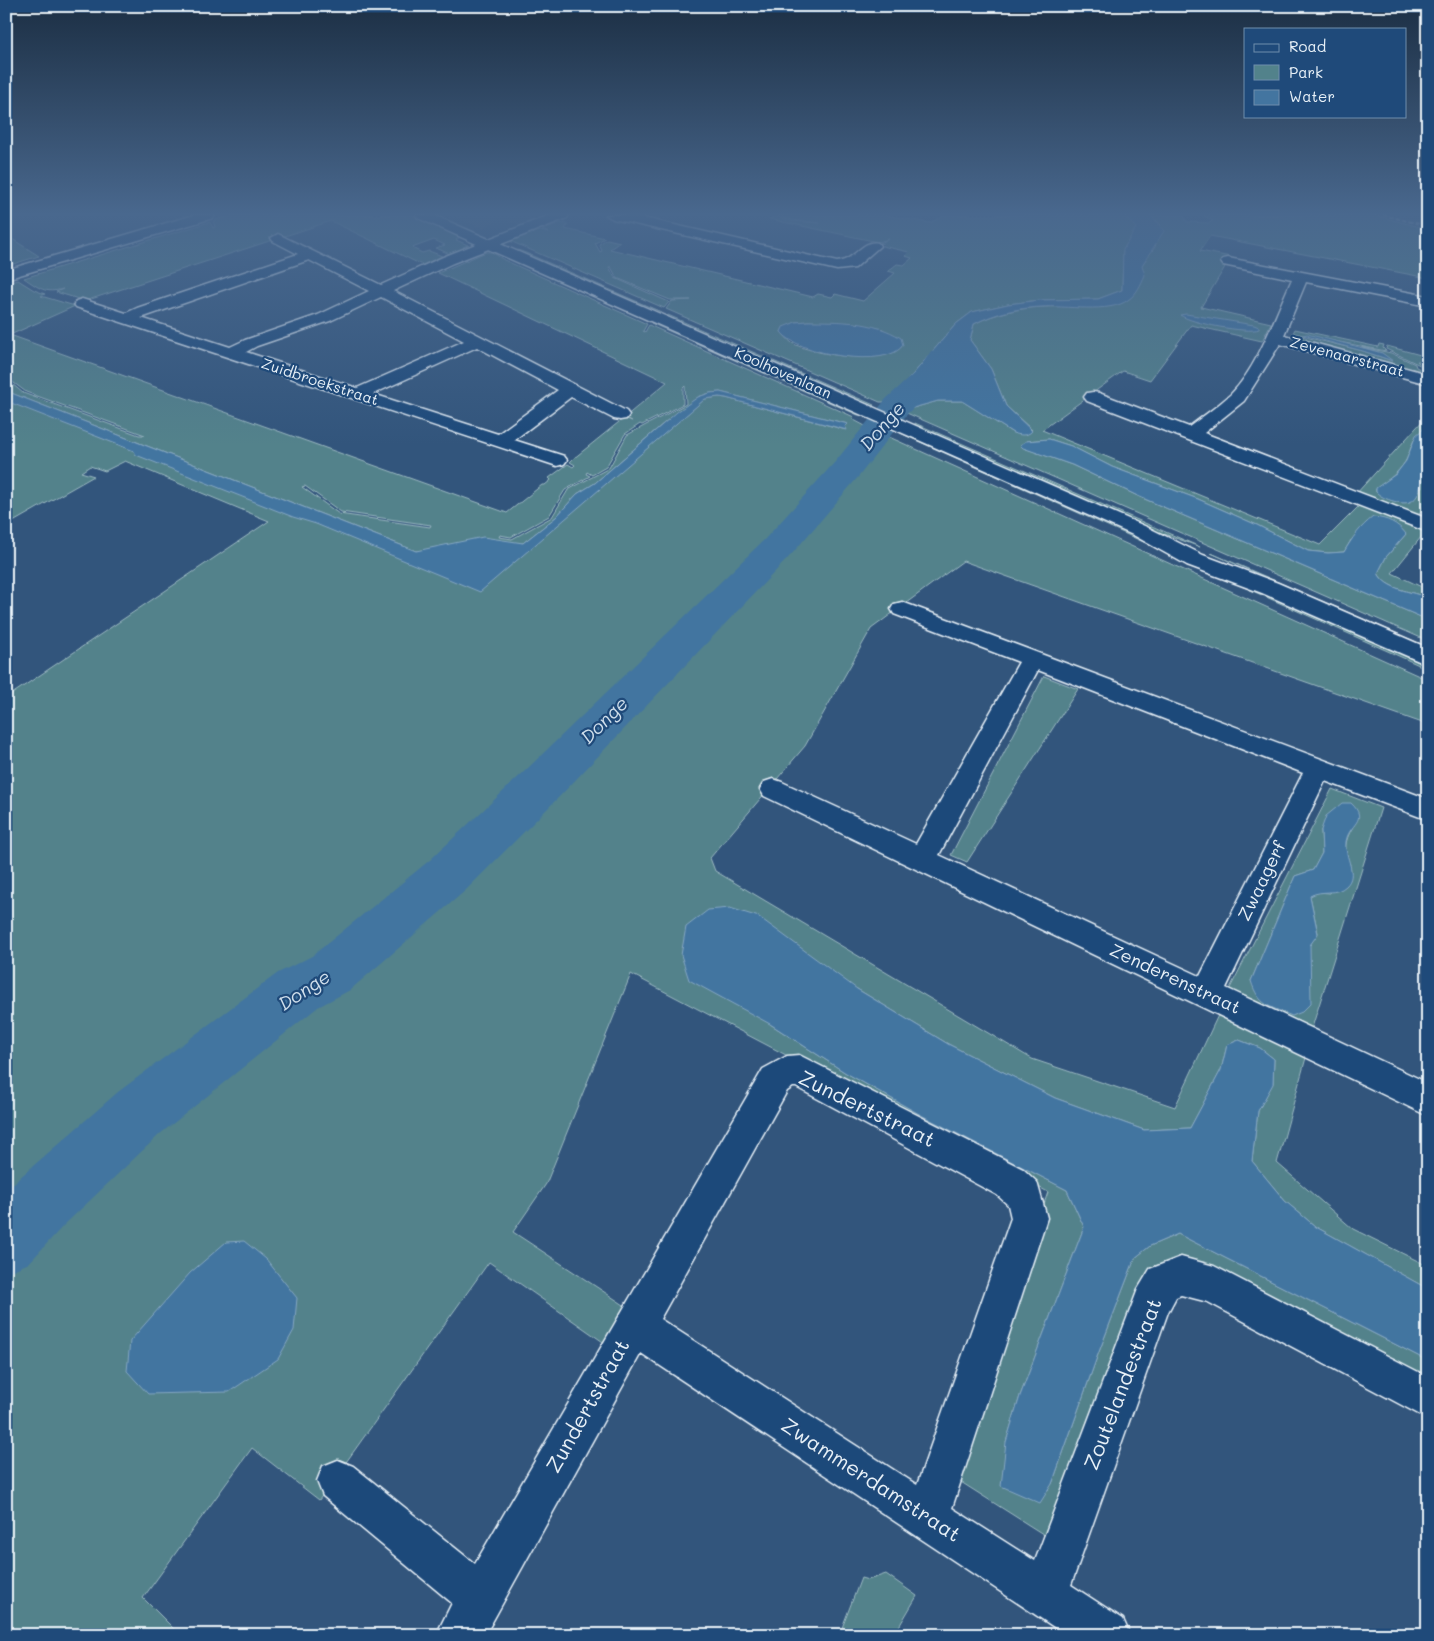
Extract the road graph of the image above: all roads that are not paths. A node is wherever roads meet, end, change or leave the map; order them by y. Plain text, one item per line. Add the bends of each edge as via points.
1 (201, 292) edge
2 (382, 292) joint
3 (596, 292) edge
4 (1294, 292) edge
5 (1380, 292) edge
6 (1428, 301) edge
7 (82, 304) dead end
8 (127, 319) junction
9 (1275, 338) junction
10 (478, 341) junction
11 (232, 353) junction
12 (1428, 379) edge
13 (570, 389) junction
14 (358, 394) junction
15 (1092, 397) dead end
16 (620, 414) dead end
17 (1191, 435) junction
18 (501, 441) junction
19 (558, 460) dead end
20 (1428, 526) edge
21 (902, 609) dead end
22 (1428, 657) edge
23 (1032, 660) junction
24 (1318, 768) junction
25 (773, 790) dead end
26 (1428, 810) edge
27 (922, 859) junction
28 (1207, 994) junction
29 (1428, 1100) edge
30 (634, 1325) junction
31 (1428, 1398) edge
32 (338, 1480) dead end
33 (927, 1517) junction
34 (1045, 1594) junction
35 (480, 1597) junction
36 (459, 1635) edge
37 (1107, 1635) edge

1 - 8 street
2 - 10 street
2 - 11 street
3 - 22 street, Koolhovenlaan via 1142,532 1195,560 1270,588
4 - 9 street
5 - 6 street
7 - 8 street, Zuidbroekstraat
8 - 11 street, Zuidbroekstraat
9 - 12 street, Zevenaarstraat
9 - 17 street, Zevenaarstraat via 1238,397
10 - 13 street
10 - 14 street
11 - 14 street, Zuidbroekstraat
13 - 16 street
13 - 18 street
14 - 18 street, Zuidbroekstraat
15 - 17 street
17 - 20 street
18 - 19 street, Zuidbroekstraat
21 - 23 street
23 - 24 street
23 - 27 street
24 - 26 street
24 - 28 street, Zwaagerf
25 - 27 street, Zenderenstraat
27 - 28 street, Zenderenstraat
28 - 29 street, Zenderenstraat
30 - 33 street, Zwammerdamstraat
30 - 33 street, Zundertstraat via 775,1080 787,1072 799,1071 1010,1182 1024,1195 1028,1218
30 - 35 street, Zundertstraat
31 - 34 street, Zoutelandestraat via 1214,1285 1181,1276 1163,1282 1152,1303
32 - 35 street
33 - 34 street, Zwammerdamstraat
34 - 37 street, Zwammerdamstraat
35 - 36 street, Zundertstraat

